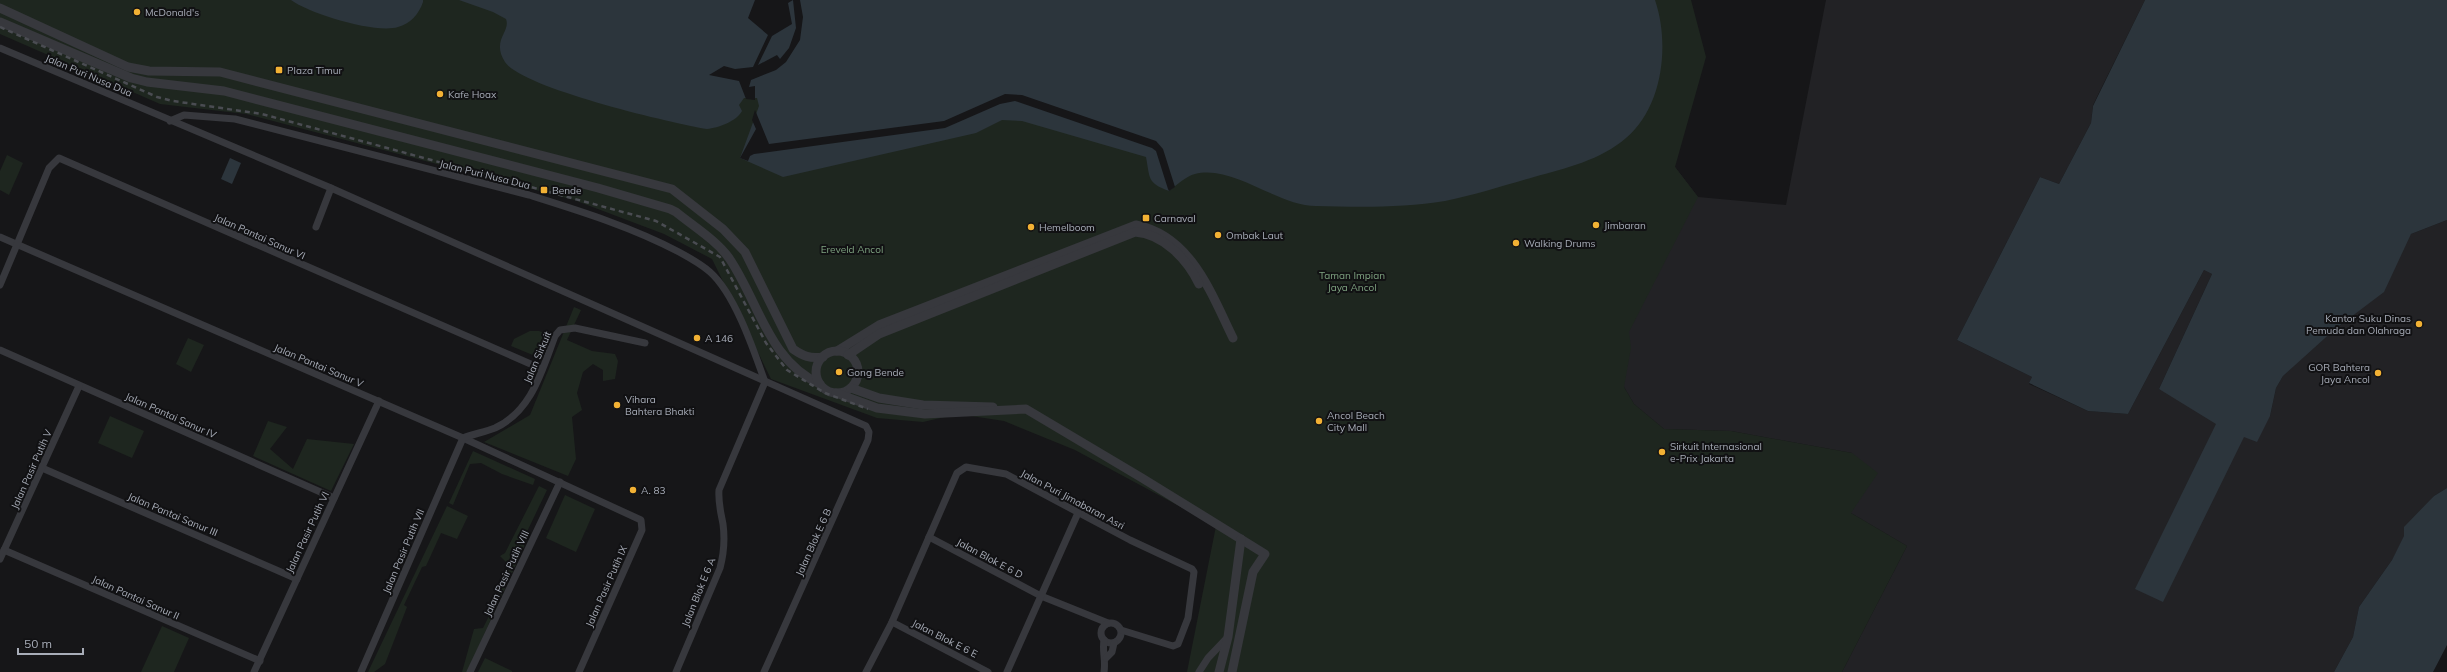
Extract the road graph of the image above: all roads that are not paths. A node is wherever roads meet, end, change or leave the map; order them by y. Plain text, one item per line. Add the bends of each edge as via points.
1 (0, 8) edge
2 (0, 22) edge
3 (0, 48) edge
4 (185, 72) junction
5 (183, 86) junction
6 (170, 121) junction
7 (578, 166) junction
8 (574, 182) junction
9 (331, 188) junction
10 (316, 227) dead end
11 (0, 237) edge
12 (17, 244) junction
13 (0, 285) edge
14 (645, 343) dead end
15 (0, 350) edge
16 (837, 351) junction
17 (848, 355) junction
18 (823, 357) junction
19 (542, 369) junction
20 (765, 382) junction
21 (820, 384) junction
22 (79, 386) junction
23 (851, 388) junction
24 (836, 393) junction
25 (379, 401) junction
26 (1006, 409) junction
27 (859, 422) joint
28 (463, 438) junction
29 (42, 468) junction
30 (560, 482) junction
31 (334, 498) junction
32 (1078, 513) junction
33 (629, 515) joint
34 (930, 537) junction
35 (1241, 539) junction
36 (4, 550) junction
37 (0, 559) edge
38 (297, 579) junction
39 (1234, 593) junction
40 (1041, 596) junction
41 (1248, 597) junction
42 (892, 622) junction
43 (1108, 623) junction
44 (1120, 630) junction
45 (1228, 637) junction
46 (1104, 640) junction
47 (1114, 643) junction
48 (1106, 658) junction
49 (260, 661) junction
50 (254, 672) edge
51 (362, 672) edge
52 (470, 672) edge
53 (579, 672) edge
54 (676, 672) edge
55 (764, 672) edge
56 (866, 672) edge
57 (988, 672) edge
58 (1007, 672) edge
59 (1104, 672) edge
60 (1199, 672) edge
61 (1219, 672) edge
62 (1232, 672) edge

1 - 4 street via 128,67 149,71
2 - 5 street via 131,78
3 - 6 street, Jalan Puri Nusa Dua
4 - 5 street
4 - 7 street via 220,72
5 - 8 street via 224,91
6 - 9 street, Jalan Puri Nusa Dua
6 - 20 street, Jalan Puri Nusa Dua via 184,116 235,120 330,143 529,195 658,241 694,261 719,282 749,336
7 - 8 street
7 - 18 street via 672,189 686,198 732,237 745,252 793,349 813,358
8 - 21 street via 676,212 727,256 780,354 796,369
9 - 10 street
9 - 20 street, Jalan Puri Nusa Dua
11 - 12 street, Jalan Pantai Sanur V
12 - 13 street
12 - 19 street, Jalan Pantai Sanur VI via 49,168 60,158
12 - 25 street, Jalan Pantai Sanur V
14 - 19 street, Jalan Sirkuit via 598,332 563,329 555,336
15 - 22 street, Jalan Pantai Sanur IV
16 - 17 street
16 - 17 street via 878,325 1136,225 1150,227 1165,235 1190,258 1204,278 1231,340 1185,262 1162,240 1147,233 1135,232 879,334
16 - 18 street
17 - 23 street via 856,364 858,373
18 - 21 street via 817,370
19 - 28 street, Jalan Sirkuit via 533,392 513,416 496,427
20 - 27 street, Jalan Puri Nusa Dua
20 - 54 street, Jalan Blok E 6 A via 719,490 724,551 720,568
21 - 24 street
22 - 29 street, Jalan Pasir Putih V
22 - 31 street, Jalan Pantai Sanur IV
23 - 24 street
23 - 26 street via 879,398 923,405 980,405
24 - 26 street via 877,408 925,414
25 - 28 street, Jalan Pantai Sanur V
25 - 31 street, Jalan Pasir Putih VI
26 - 35 street via 1026,409
27 - 55 street, Jalan Blok E 6 B via 866,426 869,432 868,440
28 - 30 street, Jalan Pantai Sanur V
28 - 51 street, Jalan Pasir Putih VII
29 - 36 street, Jalan Pasir Putih V
29 - 38 street, Jalan Pantai Sanur III
30 - 33 street, Jalan Pantai Sanur V
30 - 52 street, Jalan Pasir Putih VIII
31 - 38 street, Jalan Pasir Putih VI
32 - 34 street, Jalan Puri Jimabaran Asri via 1006,474 966,467 957,473
32 - 40 street
32 - 44 street, Jalan Puri Jimabaran Asri via 1194,572 1188,618 1180,642 1173,646
33 - 53 street, Jalan Pasir Putih IX via 641,520 642,530
34 - 40 street, Jalan Blok E 6 D
34 - 42 street, Jalan Puri Jimabaran Asri
35 - 39 street
35 - 41 street via 1265,554 1254,572
36 - 37 street, Jalan Pasir Putih V
36 - 49 street, Jalan Pantai Sanur II
38 - 49 street, Jalan Pasir Putih VI
39 - 41 street
39 - 45 street
40 - 43 street, Jalan Blok E 6 D
40 - 58 street
41 - 62 street
42 - 56 street, Jalan Puri Jimabaran Asri
42 - 57 street, Jalan Blok E 6 E
43 - 44 street via 1116,624
43 - 46 street via 1101,632
44 - 47 street via 1119,639
45 - 60 street via 1208,658
45 - 61 street
46 - 47 street
46 - 48 street via 1103,650
47 - 48 street via 1112,652
48 - 59 street
49 - 50 street, Jalan Pasir Putih VI

